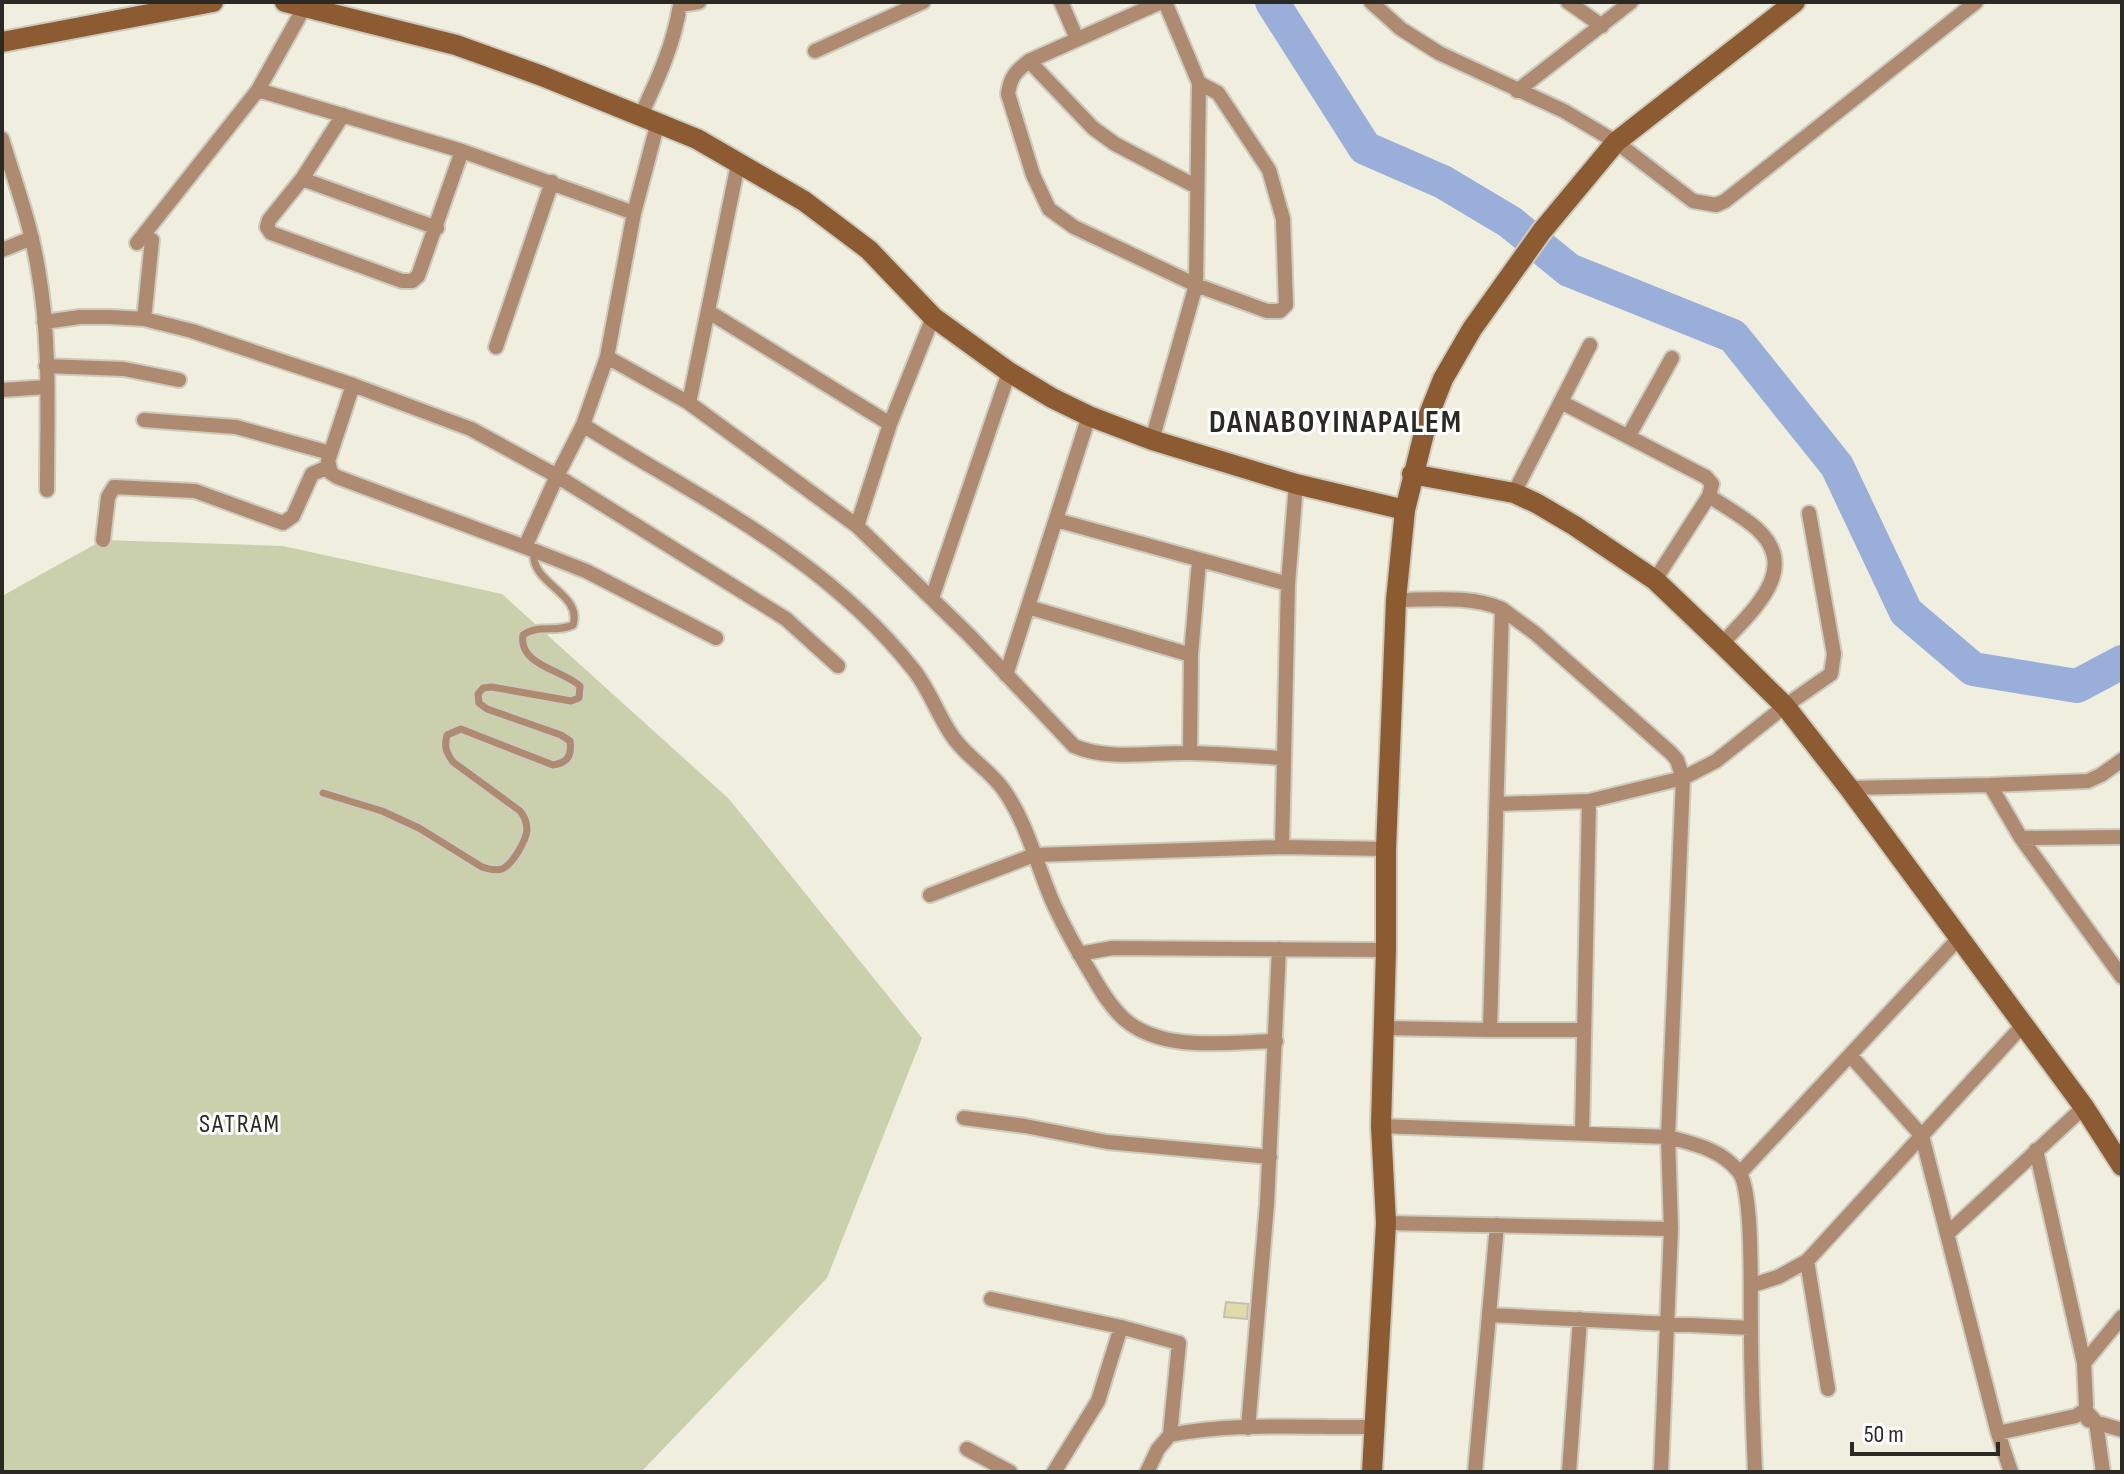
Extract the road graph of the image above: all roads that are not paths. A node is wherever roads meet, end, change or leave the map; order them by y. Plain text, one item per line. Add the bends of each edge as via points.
1 (213, 2) edge
2 (699, 2) edge
3 (923, 2) edge
4 (1061, 2) edge
5 (1163, 2) edge
6 (1371, 2) edge
7 (1568, 2) edge
8 (1631, 2) edge
9 (1795, 2) edge
10 (1976, 2) edge
11 (678, 3) edge
12 (295, 4) edge
13 (1602, 26) junction
14 (1077, 39) junction
15 (2, 42) edge
16 (815, 51) dead end
17 (1029, 61) junction
18 (1199, 83) junction
19 (258, 90) junction
20 (1517, 91) junction
21 (343, 115) junction
22 (650, 118) junction
23 (2, 139) edge
24 (1616, 142) junction
25 (462, 151) junction
26 (738, 164) junction
27 (302, 179) junction
28 (552, 182) junction
29 (1197, 187) junction
30 (634, 213) junction
31 (437, 228) junction
32 (32, 238) junction
33 (2, 250) edge
34 (1196, 285) junction
35 (709, 312) junction
36 (933, 317) junction
37 (144, 319) junction
38 (44, 322) junction
39 (1590, 345) dead end
40 (496, 347) dead end
41 (607, 357) junction
42 (1672, 358) dead end
43 (46, 366) junction
44 (1009, 372) junction
45 (179, 380) dead end
46 (353, 385) junction
47 (47, 387) junction
48 (2, 390) edge
49 (1561, 402) junction
50 (689, 403) junction
51 (1089, 416) junction
52 (144, 420) dead end
53 (890, 424) junction
54 (583, 425) junction
55 (1628, 437) junction
56 (1152, 440) junction
57 (329, 460) junction
58 (1412, 474) junction
59 (557, 476) junction
60 (1296, 484) junction
61 (47, 490) dead end
62 (1514, 493) junction
63 (1709, 496) junction
64 (1405, 510) junction
65 (1809, 513) dead end
66 (1056, 520) junction
67 (857, 526) junction
68 (103, 540) dead end
69 (530, 549) junction
70 (1199, 561) junction
71 (1655, 580) junction
72 (1288, 584) junction
73 (932, 598) junction
74 (1396, 600) junction
75 (1028, 607) junction
76 (1502, 609) junction
77 (716, 638) dead end
78 (1722, 644) junction
79 (1191, 655) junction
80 (838, 666) dead end
81 (1006, 675) junction
82 (1785, 706) junction
83 (1190, 753) junction
84 (1283, 758) junction
85 (2122, 760) edge
86 (1683, 778) junction
87 (1990, 785) junction
88 (1849, 788) junction
89 (323, 793) dead end
90 (1589, 801) junction
91 (1498, 804) junction
92 (2122, 837) edge
93 (2021, 838) junction
94 (1282, 847) junction
95 (1386, 849) junction
96 (1034, 855) junction
97 (930, 895) dead end
98 (1959, 938) junction
99 (1279, 949) junction
100 (1386, 950) junction
101 (1079, 954) junction
102 (2122, 977) edge
103 (2024, 1024) junction
104 (1384, 1028) junction
105 (1490, 1030) junction
106 (1584, 1030) junction
107 (1276, 1041) junction
108 (1850, 1055) junction
109 (2084, 1107) junction
110 (964, 1118) dead end
111 (1381, 1126) junction
112 (1582, 1134) junction
113 (1922, 1136) junction
114 (1668, 1137) junction
115 (2036, 1150) junction
116 (1270, 1157) junction
117 (2122, 1166) edge
118 (1740, 1173) junction
119 (1386, 1223) junction
120 (1497, 1225) junction
121 (1671, 1229) junction
122 (1947, 1234) junction
123 (1807, 1261) junction
124 (1753, 1285) junction
125 (991, 1299) dead end
126 (1489, 1315) junction
127 (2122, 1317) edge
128 (1580, 1319) junction
129 (1668, 1323) junction
130 (1121, 1327) junction
131 (1751, 1328) junction
132 (2084, 1363) junction
133 (1828, 1389) dead end
134 (2080, 1413) junction
135 (2096, 1422) junction
136 (1375, 1427) junction
137 (1248, 1428) junction
138 (2122, 1430) edge
139 (1998, 1433) junction
140 (1170, 1435) junction
141 (967, 1449) dead end
142 (1010, 1472) edge
143 (1054, 1472) edge
144 (1147, 1472) edge
145 (1372, 1472) edge
146 (1475, 1472) edge
147 (1569, 1472) edge
148 (1661, 1472) edge
149 (1755, 1472) edge
150 (2011, 1472) edge
151 (2103, 1472) edge

1 - 15 street
2 - 11 street
3 - 16 street
4 - 14 street
5 - 14 street
5 - 18 street
6 - 20 street via 1439,53
7 - 13 street
8 - 13 street
9 - 24 street
10 - 24 street via 1716,205 1693,201
11 - 22 street via 676,32
12 - 19 street
12 - 22 street via 456,45
13 - 20 street
14 - 17 street
17 - 29 street via 1093,128
17 - 34 street via 1015,73 1008,94 1049,209 1074,227
18 - 29 street
18 - 34 street via 1218,93 1269,170 1283,219 1286,305 1267,311
19 - 21 street
19 - 37 street via 144,241
20 - 24 street
21 - 25 street
21 - 27 street
22 - 26 street
22 - 30 street
23 - 32 street
24 - 58 street via 1542,231 1472,329 1443,379
25 - 28 street
25 - 31 street
26 - 35 street
26 - 36 street via 804,201 869,250
27 - 31 street
27 - 31 street via 269,220 271,233 412,281
28 - 30 street
28 - 40 street
29 - 34 street
30 - 41 street
32 - 33 street
32 - 38 street
34 - 56 street
35 - 50 street
35 - 53 street
36 - 44 street
36 - 53 street
37 - 38 street
37 - 46 street
38 - 43 street
39 - 49 street
41 - 50 street
41 - 54 street
42 - 55 street
43 - 45 street via 124,369
43 - 47 street
44 - 51 street
44 - 73 street
46 - 57 street
46 - 59 street via 471,429
47 - 48 street
47 - 61 street
49 - 55 street
49 - 62 street
50 - 67 street
51 - 56 street
51 - 66 street
52 - 57 street via 236,427
53 - 67 street
54 - 59 street
54 - 96 street via 768,536 846,600 913,669 949,732 1003,789
55 - 63 street via 1706,477 1712,484
56 - 60 street
57 - 68 street via 312,474 293,516 283,523 195,491 114,487
57 - 69 street via 337,477
58 - 62 street
58 - 64 street
59 - 69 street
59 - 80 street via 786,619
60 - 64 street
60 - 72 street
62 - 71 street
63 - 71 street
63 - 78 street via 1756,528 1773,551 1775,565 1768,591
64 - 74 street
65 - 82 street via 1833,666 1825,681
66 - 70 street
66 - 75 street
67 - 73 street
69 - 77 street via 586,571
69 - 89 lane via 536,569 573,606 575,618 573,625 560,630 530,630 523,635 524,652 571,678 581,692 571,701 492,687 478,694 479,703 561,735 570,741 568,758 553,765 461,729 447,735 445,745 453,762 526,819 526,837 510,862 503,869 482,867 419,828
70 - 72 street
70 - 79 street
71 - 78 street
72 - 84 street
73 - 81 street
74 - 76 street via 1459,600
74 - 95 street
75 - 79 street
75 - 81 street
76 - 86 street via 1671,753
76 - 91 street
78 - 82 street
79 - 83 street
81 - 83 street via 1064,738 1086,751
82 - 86 street via 1716,761
82 - 88 street
83 - 84 street
84 - 94 street
85 - 87 street via 2088,781
86 - 90 street
86 - 114 street
87 - 88 street
87 - 93 street
88 - 98 street
90 - 91 street
90 - 106 street
91 - 105 street
92 - 93 street
93 - 102 street
94 - 95 street
94 - 96 street
95 - 100 street
96 - 97 street
96 - 101 street
98 - 103 street
98 - 108 street
99 - 100 street
99 - 101 street via 1112,948
99 - 107 street
100 - 104 street
101 - 107 street via 1108,1002 1146,1033 1191,1042
103 - 109 street
103 - 113 street
104 - 105 street
104 - 111 street
105 - 106 street
106 - 112 street
107 - 116 street
108 - 113 street
108 - 118 street
109 - 115 street
109 - 117 street
110 - 116 street via 1107,1142
111 - 112 street
111 - 119 street
112 - 114 street
113 - 122 street
113 - 123 street
114 - 118 street via 1707,1147
114 - 121 street
115 - 122 street
115 - 132 street
116 - 137 street
118 - 124 street
119 - 120 street
119 - 136 street
120 - 121 street
120 - 126 street
121 - 129 street
122 - 139 street
123 - 124 street
123 - 133 street
124 - 131 street
125 - 130 street
126 - 128 street
126 - 146 street
127 - 132 street
128 - 129 street
128 - 147 street
129 - 131 street
129 - 148 street
130 - 140 street via 1179,1343
130 - 143 street via 1098,1401
131 - 149 street
132 - 134 street
134 - 135 street
134 - 139 street
135 - 138 street
135 - 151 street
136 - 137 street
136 - 145 street
137 - 140 street
139 - 150 street
140 - 144 street
141 - 142 street

